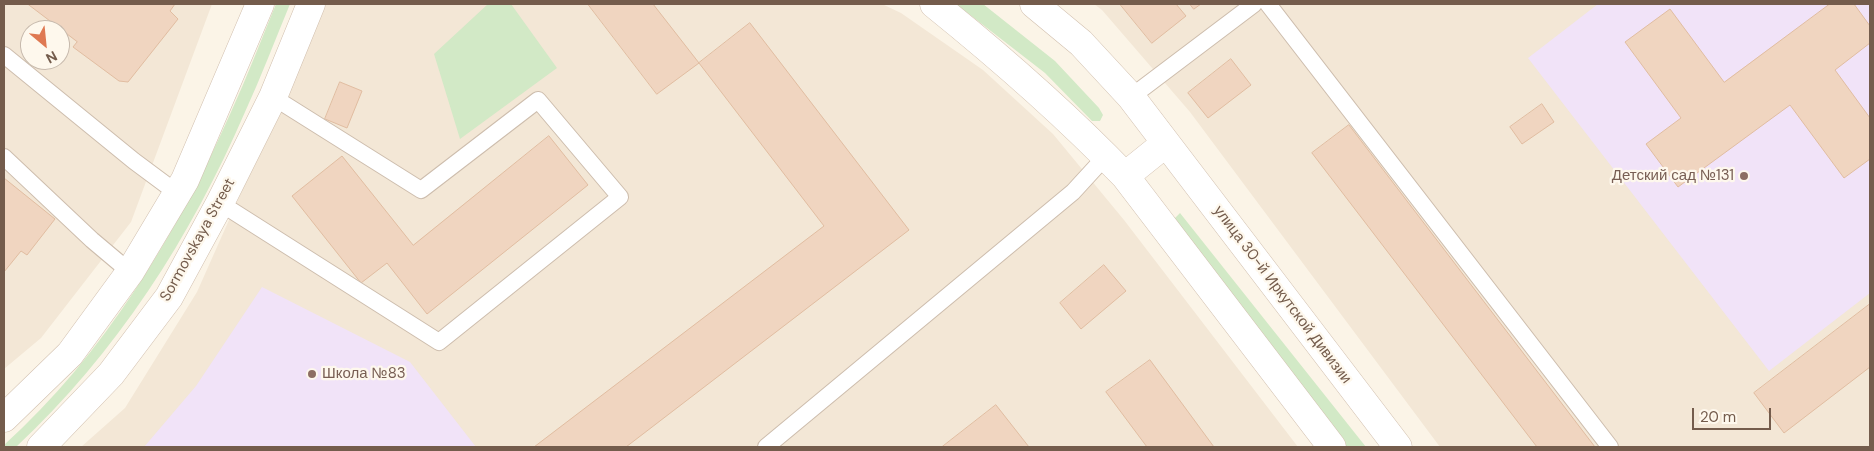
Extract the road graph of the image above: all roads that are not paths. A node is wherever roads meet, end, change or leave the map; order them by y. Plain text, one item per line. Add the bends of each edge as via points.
1 (260, 4) edge
2 (311, 4) edge
3 (934, 4) edge
4 (1034, 4) edge
5 (1254, 4) edge
6 (1268, 4) edge
7 (4, 54) edge
8 (273, 97) junction
9 (1131, 97) junction
10 (1166, 143) junction
11 (1106, 156) junction
12 (4, 157) edge
13 (1125, 176) junction
14 (177, 193) junction
15 (220, 203) junction
16 (130, 272) junction
17 (4, 418) edge
18 (41, 447) edge
19 (766, 447) edge
20 (1332, 447) edge
21 (1398, 447) edge
22 (1610, 447) edge

1 - 14 street
2 - 8 street, Sormovskaya Street
3 - 11 street via 1032,87
4 - 9 street, улица 30-й Иркутской Дивизии via 1081,43
5 - 9 lane
6 - 22 lane
7 - 14 lane
8 - 15 street, Sormovskaya Street
8 - 15 lane via 422,190 538,100 620,196 439,342
9 - 10 street, улица 30-й Иркутской Дивизии
10 - 13 street
10 - 21 street, улица 30-й Иркутской Дивизии
11 - 13 street
11 - 19 lane via 1073,192
12 - 16 lane
13 - 20 street
14 - 16 street
15 - 18 street, Sormovskaya Street via 169,297 112,374
16 - 17 street via 70,354

